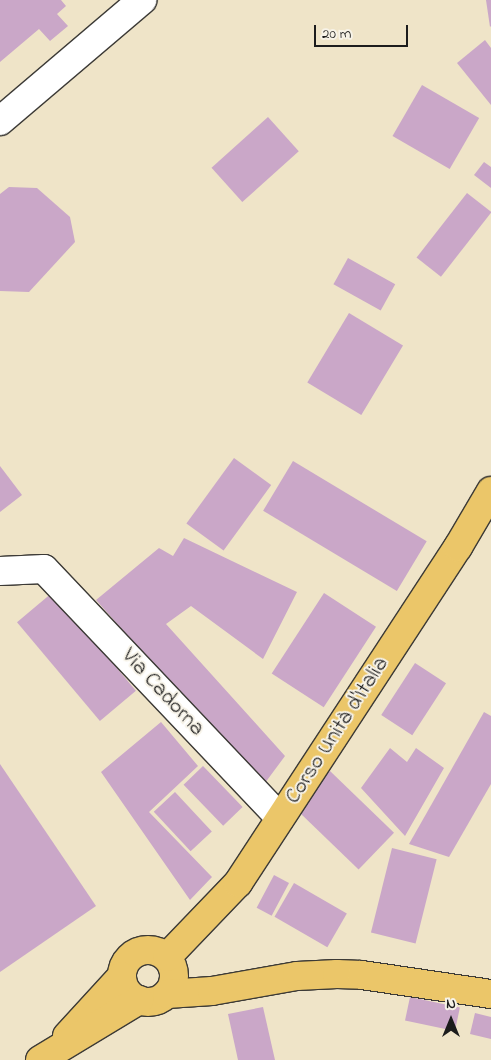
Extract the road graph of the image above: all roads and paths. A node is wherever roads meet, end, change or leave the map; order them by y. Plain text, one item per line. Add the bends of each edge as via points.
1 (142, 0) edge
2 (0, 121) edge
3 (491, 491) edge
4 (0, 571) edge
5 (280, 818) junction
6 (167, 957) junction
7 (122, 976) junction
8 (167, 994) junction
9 (491, 994) edge
10 (139, 1000) junction
11 (45, 1057) edge

1 - 2 street
3 - 5 main road, Corso Unità d'Italia via 458,547
4 - 5 street, Via Cadorna via 44,569
5 - 6 main road, Corso Unità d'Italia via 238,883
6 - 7 main road via 158,952 140,951 130,957
6 - 8 main road via 175,976
7 - 10 main road via 124,986
7 - 11 main road
8 - 9 main road via 212,991 297,976 337,974
8 - 10 main road via 159,1000
10 - 11 main road

